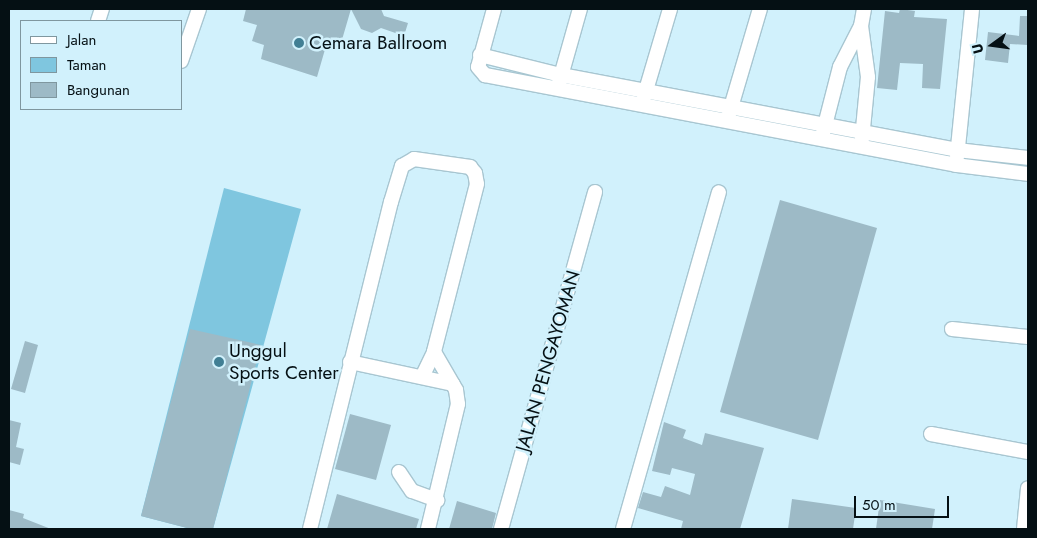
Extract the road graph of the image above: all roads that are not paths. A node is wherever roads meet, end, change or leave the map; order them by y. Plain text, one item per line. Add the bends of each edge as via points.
1 (199, 9) edge
2 (494, 9) edge
3 (580, 9) edge
4 (670, 9) edge
5 (760, 9) edge
6 (864, 9) edge
7 (972, 9) edge
8 (861, 26) junction
9 (480, 56) junction
10 (182, 59) edge
11 (561, 74) junction
12 (646, 89) junction
13 (557, 90) junction
14 (640, 106) junction
15 (731, 106) junction
16 (726, 122) junction
17 (824, 124) junction
18 (864, 132) junction
19 (822, 139) junction
20 (861, 147) junction
21 (957, 150) junction
22 (1028, 158) edge
23 (956, 165) junction
24 (1028, 174) edge
25 (595, 192) dead end
26 (719, 192) dead end
27 (952, 329) dead end
28 (1028, 337) edge
29 (434, 352) junction
30 (350, 362) junction
31 (422, 376) junction
32 (453, 384) junction
33 (931, 434) dead end
34 (1028, 452) edge
35 (399, 472) dead end
36 (1028, 488) edge
37 (437, 500) junction
38 (310, 529) edge
39 (428, 529) edge
40 (501, 529) edge
41 (623, 529) edge
42 (1024, 529) edge

1 - 10 street
2 - 9 street
3 - 11 street
4 - 12 street
5 - 15 street
6 - 8 street
7 - 21 street
8 - 17 street via 840,67
8 - 18 street via 867,56
9 - 11 street
9 - 13 street via 478,69 485,75
11 - 12 street
11 - 13 street
12 - 14 street
12 - 15 street
13 - 14 street
14 - 16 street
15 - 16 street
15 - 17 street
16 - 19 street
17 - 18 street
17 - 19 street
18 - 20 street
18 - 21 street
19 - 20 street
20 - 23 street
21 - 22 street
21 - 23 street
23 - 24 street
25 - 40 street, JALAN PENGAYOMAN
26 - 41 street
27 - 28 street
29 - 30 street via 477,178 470,167 411,160 400,171
29 - 31 street
29 - 32 street
30 - 31 street
30 - 38 street
31 - 32 street
32 - 37 street via 458,404
33 - 34 street
35 - 37 street via 412,490
36 - 42 street
37 - 39 street

